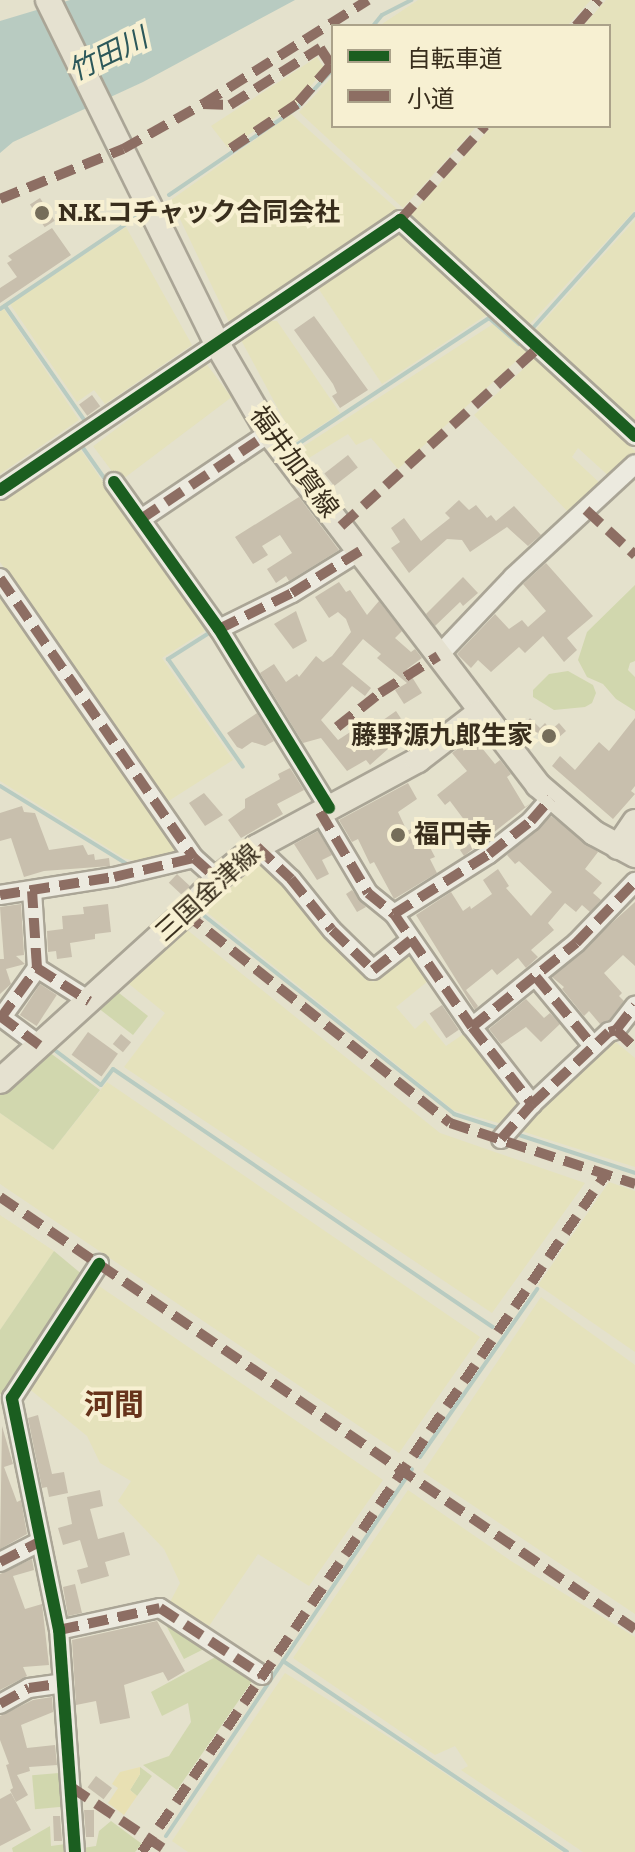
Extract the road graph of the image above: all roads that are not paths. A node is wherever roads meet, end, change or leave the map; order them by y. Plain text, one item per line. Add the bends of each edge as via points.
1 (48, 0) edge
2 (216, 342) junction
3 (269, 433) junction
4 (635, 436) edge
5 (635, 464) edge
6 (114, 482) dead end
7 (0, 490) edge
8 (141, 519) junction
9 (360, 551) junction
10 (0, 578) edge
11 (219, 629) junction
12 (440, 654) junction
13 (480, 712) junction
14 (551, 798) junction
15 (325, 810) junction
16 (635, 822) edge
17 (257, 847) junction
18 (626, 851) edge
19 (194, 858) junction
20 (217, 879) junction
21 (635, 882) edge
22 (32, 891) junction
23 (0, 895) edge
24 (394, 914) junction
25 (411, 940) junction
26 (37, 968) junction
27 (536, 977) junction
28 (89, 1001) junction
29 (635, 1006) edge
30 (1, 1017) edge
31 (472, 1027) junction
32 (39, 1045) junction
33 (593, 1046) junction
34 (0, 1081) edge
35 (532, 1104) junction
36 (501, 1139) dead end
37 (99, 1264) dead end
38 (6, 1400) edge
39 (39, 1542) junction
40 (0, 1562) edge
41 (59, 1630) junction
42 (262, 1675) dead end
43 (63, 1683) junction
44 (0, 1704) edge
45 (75, 1852) edge

1 - 2 main road, 福井加賀線
2 - 3 main road, 福井加賀線
2 - 4 street via 400,220
2 - 7 street
3 - 8 street
3 - 9 main road, 福井加賀線
5 - 12 street via 513,577
6 - 8 street
8 - 11 street
9 - 11 street
9 - 12 main road, 福井加賀線
10 - 19 street
11 - 15 street
12 - 13 main road, 福井加賀線
13 - 14 main road, 福井加賀線
13 - 15 main road, 三国金津線 via 418,760
14 - 18 main road, 福井加賀線
14 - 24 street via 489,854
15 - 17 main road, 三国金津線
15 - 24 street via 368,893
16 - 18 main road
17 - 20 main road, 三国金津線
17 - 25 street via 373,970
19 - 20 street
19 - 22 street
20 - 28 main road, 三国金津線
21 - 27 street
22 - 23 street
22 - 26 street
24 - 25 street
25 - 31 street
26 - 28 street
26 - 30 street
27 - 31 street
27 - 33 street
28 - 32 main road, 三国金津線
29 - 33 street via 616,1030
30 - 32 street
31 - 35 street
32 - 34 main road, 三国金津線
33 - 35 street
35 - 36 street
37 - 38 street
38 - 39 street
39 - 40 street
39 - 41 street
41 - 42 street via 160,1608
41 - 43 street
43 - 44 street via 29,1688
43 - 45 street

